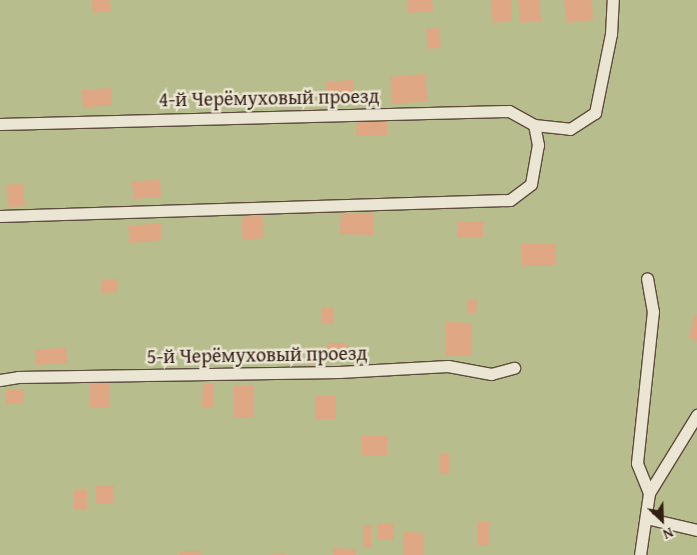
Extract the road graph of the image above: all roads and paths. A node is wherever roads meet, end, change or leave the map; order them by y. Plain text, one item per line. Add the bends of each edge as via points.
1 (613, 0) edge
2 (0, 124) edge
3 (534, 126) junction
4 (0, 216) edge
5 (647, 279) dead end
6 (514, 368) dead end
7 (0, 380) edge
8 (697, 415) edge
9 (649, 493) junction
10 (646, 518) junction
11 (697, 530) edge
12 (640, 555) edge

1 - 3 lane via 611,34 594,113 570,129
2 - 3 lane, 4-й Черёмуховый проезд via 509,111
3 - 4 lane via 538,145 531,184 510,200
5 - 9 lane via 653,312 637,463
6 - 7 lane, 5-й Черёмуховый проезд via 491,374 448,366 339,372
8 - 9 lane
9 - 10 lane
10 - 11 lane
10 - 12 lane

